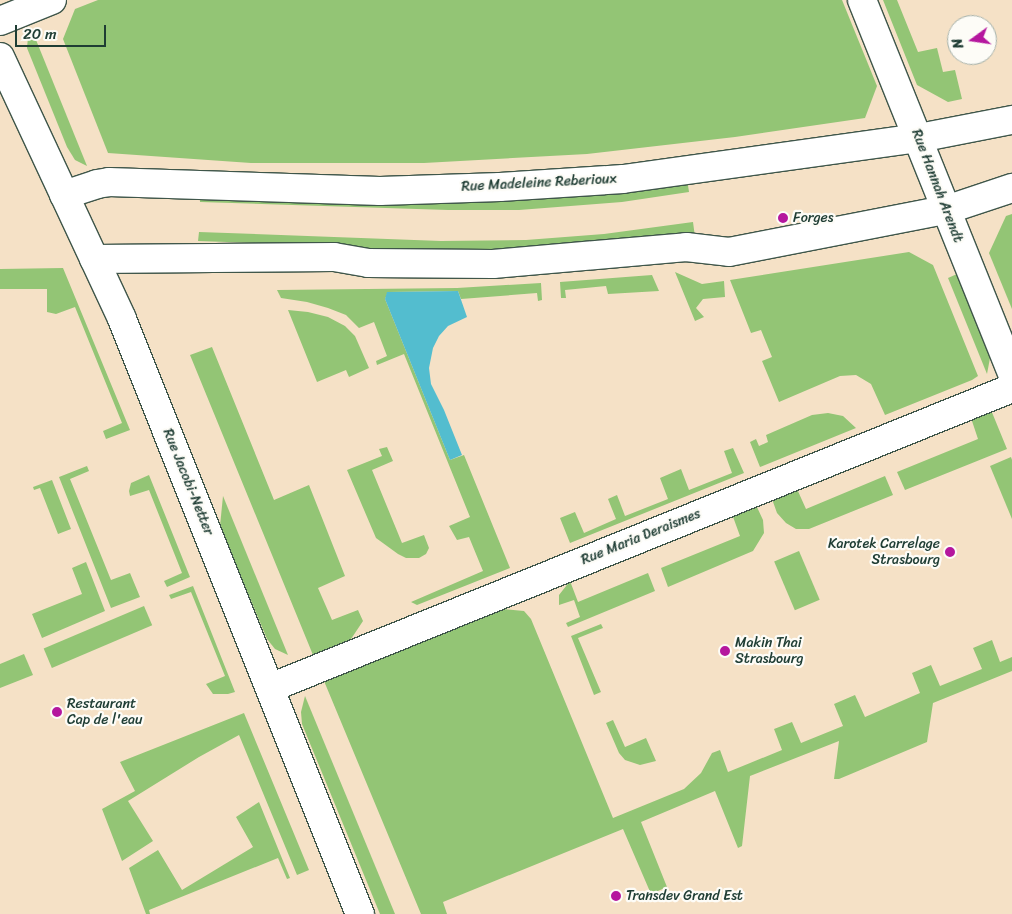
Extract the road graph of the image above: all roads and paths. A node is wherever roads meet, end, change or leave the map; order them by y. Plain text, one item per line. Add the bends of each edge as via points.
1 (52, 0) edge
2 (862, 0) edge
3 (0, 21) edge
4 (0, 57) edge
5 (1012, 120) edge
6 (919, 138) junction
7 (1012, 188) edge
8 (64, 195) junction
9 (946, 210) junction
10 (94, 260) junction
11 (1012, 373) edge
12 (1012, 388) edge
13 (270, 688) junction
14 (360, 914) edge

1 - 3 street
2 - 6 street, Rue Hannah Arendt
4 - 8 street, Rue Jacobi-Netter
5 - 6 street, Rue Madeleine Reberioux
6 - 8 street, Rue Madeleine Reberioux via 623,179 380,191 110,182
6 - 9 street, Rue Hannah Arendt
7 - 9 street
8 - 10 street, Rue Jacobi-Netter
9 - 10 street via 729,252 686,247 493,264 368,263 334,257
9 - 11 street, Rue Hannah Arendt
10 - 13 street, Rue Jacobi-Netter via 122,319
12 - 13 street, Rue Maria Deraismes
13 - 14 street, Rue Jacobi-Netter

